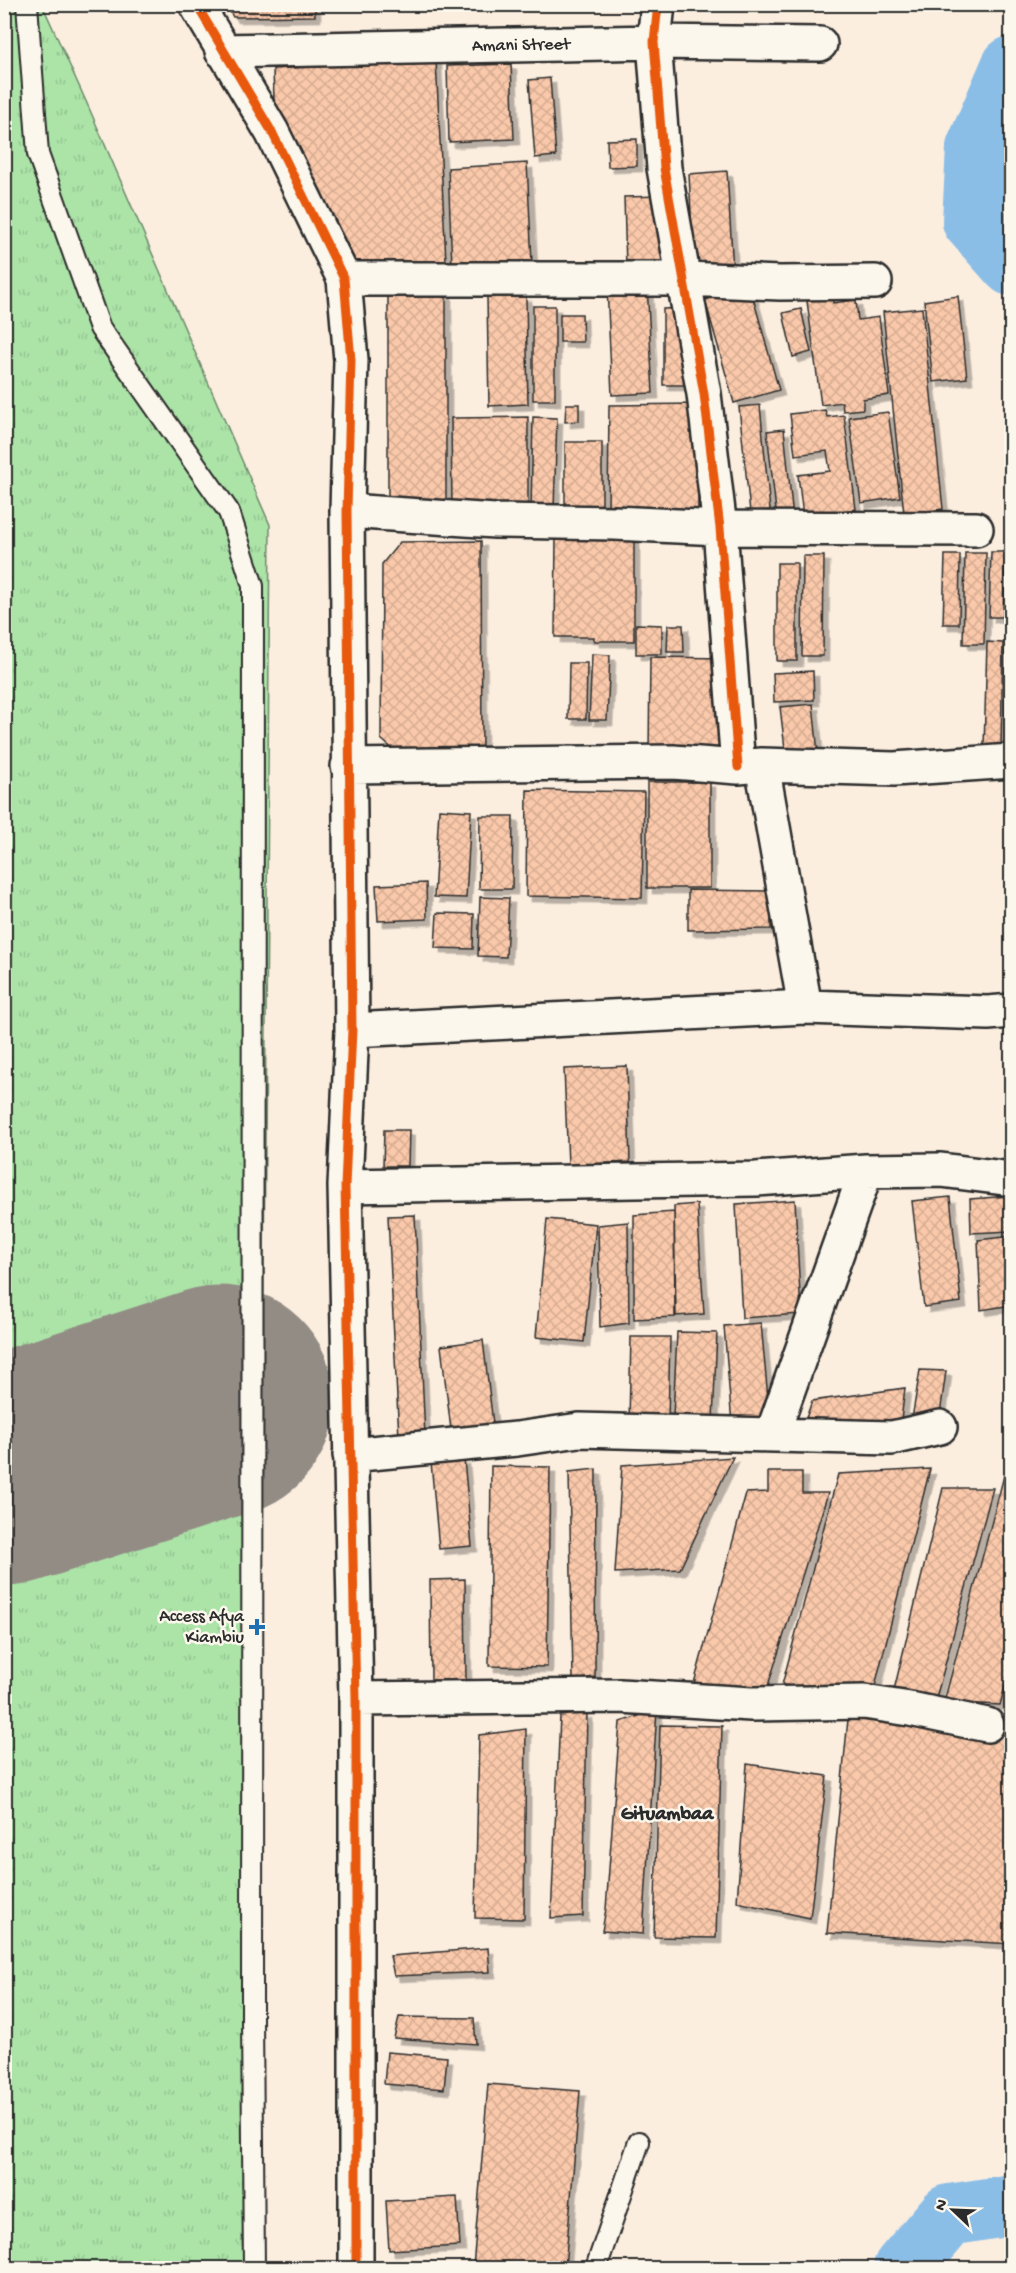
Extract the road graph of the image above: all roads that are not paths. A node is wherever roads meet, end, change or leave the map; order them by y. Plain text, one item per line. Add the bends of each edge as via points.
1 (27, 4) edge
2 (196, 4) edge
3 (658, 4) edge
4 (654, 42) junction
5 (820, 44) dead end
6 (222, 51) junction
7 (344, 279) junction
8 (685, 279) junction
9 (875, 282) dead end
10 (347, 511) junction
11 (720, 528) junction
12 (976, 529) dead end
13 (1011, 761) edge
14 (348, 766) junction
15 (750, 766) junction
16 (805, 1007) junction
17 (1011, 1011) edge
18 (352, 1030) junction
19 (866, 1171) junction
20 (1011, 1179) edge
21 (345, 1186) junction
22 (940, 1427) dead end
23 (772, 1435) junction
24 (350, 1455) junction
25 (356, 1699) junction
26 (987, 1725) dead end
27 (639, 2142) dead end
28 (254, 2268) edge
29 (356, 2268) edge
30 (596, 2268) edge

1 - 28 lane via 38,154 100,328 229,512 253,586
2 - 6 street
3 - 4 street
4 - 5 street, Amani Street
4 - 6 street, Amani Street
4 - 8 street via 664,168
6 - 7 street via 272,132
7 - 8 street
7 - 10 street via 351,360
8 - 9 street
8 - 11 street
10 - 11 street via 495,521
10 - 14 street
11 - 12 street
11 - 15 street
13 - 15 street via 894,769
14 - 15 street via 673,762
14 - 18 street
15 - 16 street
16 - 17 street
16 - 18 street
18 - 21 street
19 - 20 street via 941,1170
19 - 21 street via 756,1179
19 - 23 street
21 - 24 street
22 - 23 street via 892,1438
23 - 24 street via 579,1430
24 - 25 street
25 - 26 street via 620,1696 751,1704 864,1702
25 - 29 street
27 - 30 lane

